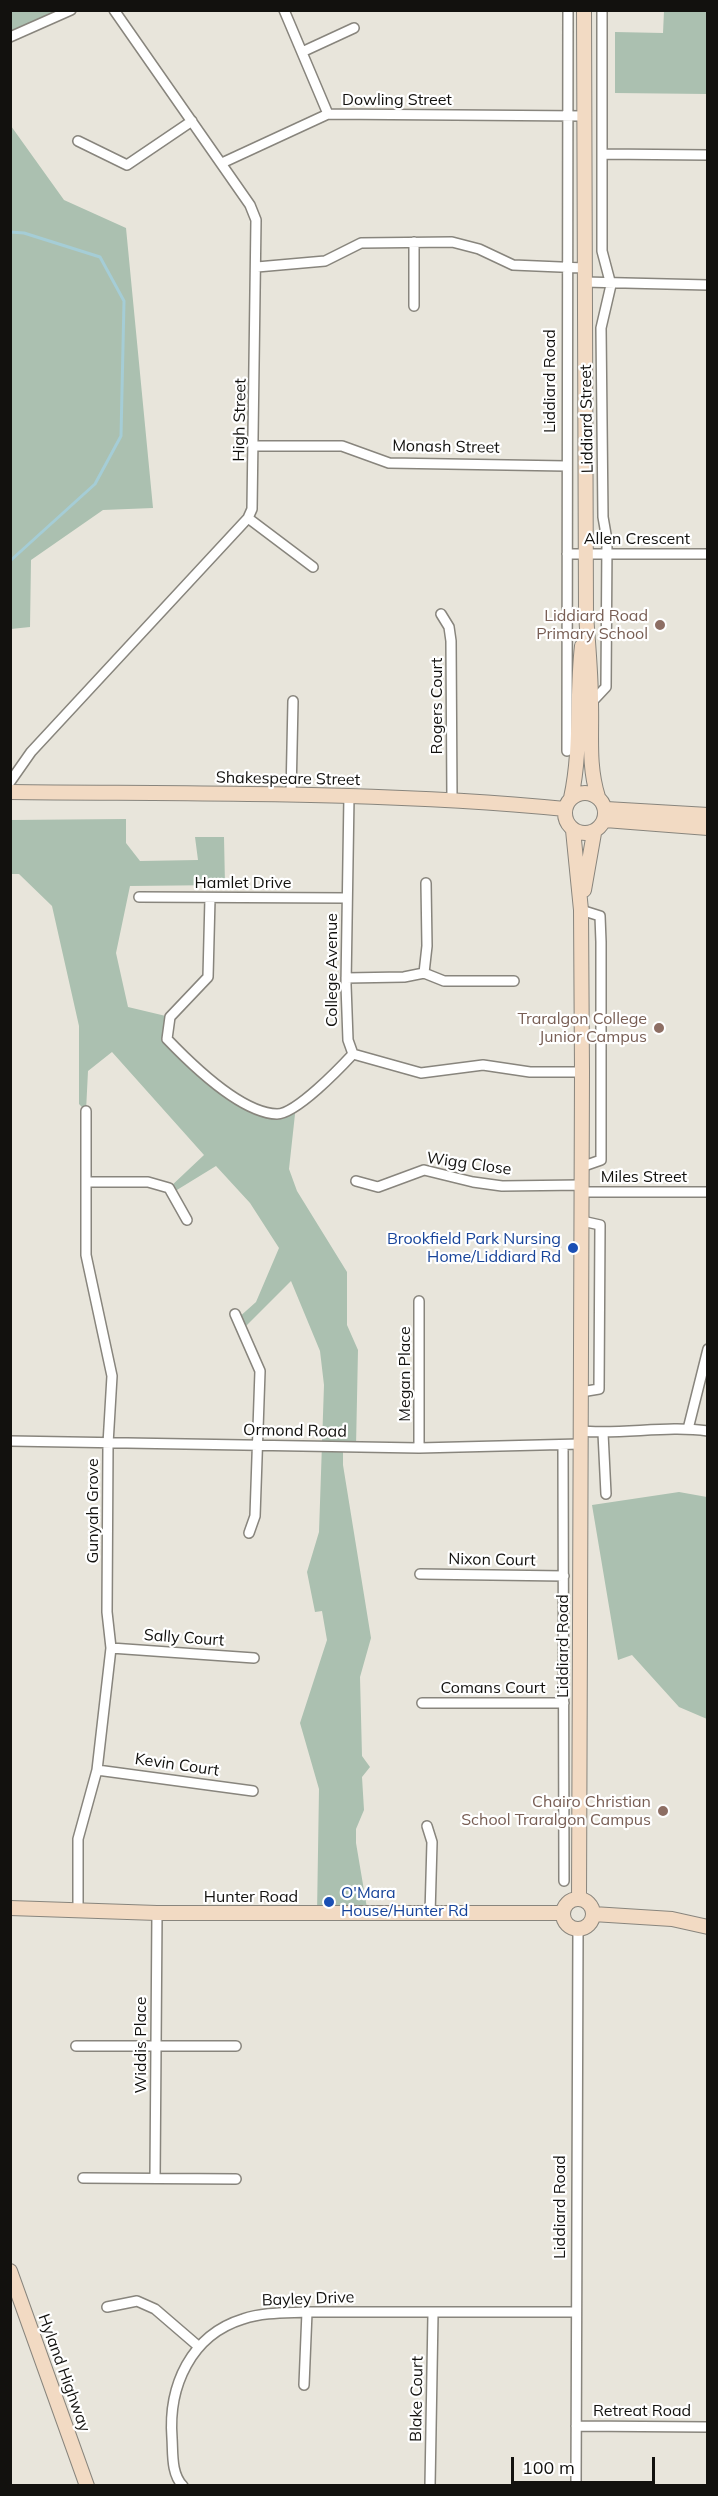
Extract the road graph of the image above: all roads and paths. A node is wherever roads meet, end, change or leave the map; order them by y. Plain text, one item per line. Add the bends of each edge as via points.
1 (70, 10) edge
2 (114, 10) edge
3 (284, 10) edge
4 (568, 10) edge
5 (584, 10) edge
6 (602, 10) edge
7 (354, 27) dead end
8 (10, 37) edge
9 (302, 52) junction
10 (328, 114) junction
11 (568, 116) junction
12 (583, 116) junction
13 (192, 121) junction
14 (78, 141) dead end
15 (602, 154) junction
16 (708, 155) edge
17 (222, 163) junction
18 (414, 242) junction
19 (256, 267) junction
20 (567, 267) junction
21 (584, 275) junction
22 (611, 285) junction
23 (708, 285) edge
24 (414, 306) dead end
25 (255, 446) junction
26 (567, 466) junction
27 (248, 518) junction
28 (567, 554) junction
29 (586, 554) junction
30 (606, 554) junction
31 (708, 554) edge
32 (313, 567) dead end
33 (441, 614) dead end
34 (586, 614) junction
35 (293, 701) dead end
36 (591, 703) junction
37 (567, 751) dead end
38 (10, 782) edge
39 (10, 792) edge
40 (291, 795) junction
41 (349, 796) junction
42 (452, 800) junction
43 (568, 804) junction
44 (603, 808) junction
45 (708, 815) edge
46 (708, 828) edge
47 (573, 830) junction
48 (594, 833) junction
49 (426, 883) dead end
50 (138, 897) dead end
51 (210, 898) junction
52 (347, 898) junction
53 (581, 910) junction
54 (424, 973) junction
55 (346, 978) junction
56 (514, 981) dead end
57 (353, 1054) junction
58 (582, 1072) junction
59 (86, 1111) dead end
60 (581, 1167) junction
61 (356, 1181) dead end
62 (86, 1182) junction
63 (581, 1189) junction
64 (708, 1192) edge
65 (187, 1220) dead end
66 (419, 1301) dead end
67 (235, 1314) dead end
68 (708, 1349) edge
69 (688, 1429) junction
70 (708, 1431) edge
71 (603, 1433) junction
72 (580, 1438) junction
73 (10, 1441) edge
74 (108, 1444) junction
75 (259, 1446) junction
76 (563, 1446) junction
77 (419, 1448) junction
78 (606, 1494) dead end
79 (249, 1533) dead end
80 (420, 1574) dead end
81 (564, 1576) junction
82 (111, 1648) junction
83 (254, 1658) dead end
84 (422, 1703) dead end
85 (564, 1703) junction
86 (97, 1770) junction
87 (253, 1791) dead end
88 (427, 1826) dead end
89 (564, 1881) dead end
90 (579, 1899) junction
91 (10, 1908) edge
92 (78, 1911) junction
93 (157, 1913) junction
94 (564, 1913) junction
95 (430, 1914) junction
96 (593, 1914) junction
97 (708, 1927) edge
98 (578, 1929) junction
99 (76, 2046) dead end
100 (236, 2046) dead end
101 (156, 2047) junction
102 (83, 2178) dead end
103 (155, 2178) junction
104 (236, 2179) dead end
105 (10, 2271) edge
106 (107, 2307) dead end
107 (307, 2312) junction
108 (576, 2312) junction
109 (433, 2314) junction
110 (198, 2346) junction
111 (304, 2385) dead end
112 (576, 2426) junction
113 (708, 2427) edge
114 (87, 2486) edge
115 (183, 2486) edge
116 (430, 2486) edge
117 (576, 2486) edge

1 - 8 street
2 - 13 street, High Street
3 - 9 street
4 - 11 street, Liddiard Road
5 - 12 street
6 - 15 street
7 - 9 street
9 - 10 street
10 - 11 street, Dowling Street
10 - 17 street, Dowling Street
11 - 12 street, Dowling Street
11 - 20 street, Liddiard Road
12 - 21 street
13 - 14 street via 127,165
13 - 17 street, High Street
15 - 16 street
15 - 22 street via 602,251
17 - 19 street, High Street via 256,220
18 - 19 street via 361,243 325,261
18 - 20 street via 465,244 513,266
18 - 24 street
19 - 25 street, High Street
20 - 21 street
20 - 26 street, Liddiard Road
21 - 22 street
21 - 29 street
22 - 23 street
22 - 30 street, Liddiard Street via 601,328
25 - 26 street, Monash Street via 342,446 389,463
25 - 27 street, High Street via 252,508
26 - 28 street, Liddiard Road
27 - 32 street
27 - 38 street via 31,752
28 - 29 street, Allen Crescent
28 - 37 street, Liddiard Road
29 - 30 street, Allen Crescent
29 - 34 street
30 - 31 street, Allen Crescent
30 - 36 street via 606,687
33 - 42 street, Rogers Court via 451,641
34 - 36 street
34 - 43 street via 579,673 577,769
35 - 40 street
36 - 44 street via 591,765
39 - 40 street, Shakespeare Street
40 - 41 street, Shakespeare Street
41 - 42 street, Shakespeare Street
41 - 52 street, College Avenue
42 - 43 street, Shakespeare Street
43 - 44 street via 585,793
43 - 47 street via 565,819
44 - 45 street
44 - 46 street
44 - 48 street
47 - 48 street
47 - 53 street, Liddiard Road
48 - 53 street, Liddiard Road
49 - 54 street
50 - 51 street, Hamlet Drive
51 - 52 street, Hamlet Drive
51 - 57 street via 208,977 170,1017 167,1039 228,1093 278,1114 321,1085
52 - 55 street, College Avenue
53 - 58 street, Liddiard Road
53 - 60 street via 600,916 601,942 601,1160
54 - 55 street
54 - 56 street via 444,981
55 - 57 street, College Avenue via 348,1040
57 - 58 street via 422,1073 483,1065 530,1072
58 - 60 street, Liddiard Road
59 - 62 street, Gunyah Grove
60 - 63 street, Liddiard Road
61 - 63 street, Wigg Close via 378,1187 424,1170 502,1186
62 - 65 street via 148,1182 169,1188
62 - 74 street, Gunyah Grove via 86,1255 112,1376
63 - 64 street, Miles Street
63 - 72 street, Liddiard Road
66 - 77 street, Megan Place
67 - 75 street via 260,1371
68 - 69 street
69 - 70 street, Ormond Road
69 - 71 street, Ormond Road
71 - 72 street, Ormond Road
71 - 78 street
72 - 76 street, Ormond Road
72 - 90 street, Liddiard Road
73 - 74 street, Ormond Road
74 - 75 street, Ormond Road
74 - 82 street, Gunyah Grove via 107,1612
75 - 77 street, Ormond Road
75 - 79 street via 255,1516
76 - 77 street, Ormond Road
76 - 81 street, Liddiard Road
80 - 81 street, Nixon Court
81 - 85 street, Liddiard Road
82 - 83 street, Sally Court
82 - 86 street, Gunyah Grove
84 - 85 street, Comans Court
85 - 89 street, Liddiard Road
86 - 87 street, Kevin Court
86 - 92 street, Gunyah Grove via 78,1839
88 - 95 street via 432,1842
90 - 94 street via 570,1901
90 - 96 street via 591,1905
91 - 92 street, Hunter Road
92 - 93 street, Hunter Road
93 - 95 street, Hunter Road
93 - 101 street, Widdis Place
94 - 95 street, Hunter Road
94 - 98 street via 569,1926
96 - 97 street via 672,1919
96 - 98 street via 587,1926
98 - 108 street, Liddiard Road
99 - 101 street
100 - 101 street
101 - 103 street, Widdis Place
102 - 103 street
103 - 104 street
105 - 114 street, Hyland Highway
106 - 110 street via 137,2301 155,2309
107 - 109 street, Bayley Drive
107 - 110 street, Bayley Drive via 268,2313 242,2319
107 - 111 street
108 - 109 street, Bayley Drive
108 - 112 street, Liddiard Road
109 - 116 street, Blake Court
110 - 115 street via 174,2391 170,2414 173,2464
112 - 113 street, Retreat Road
112 - 117 street, Liddiard Road

